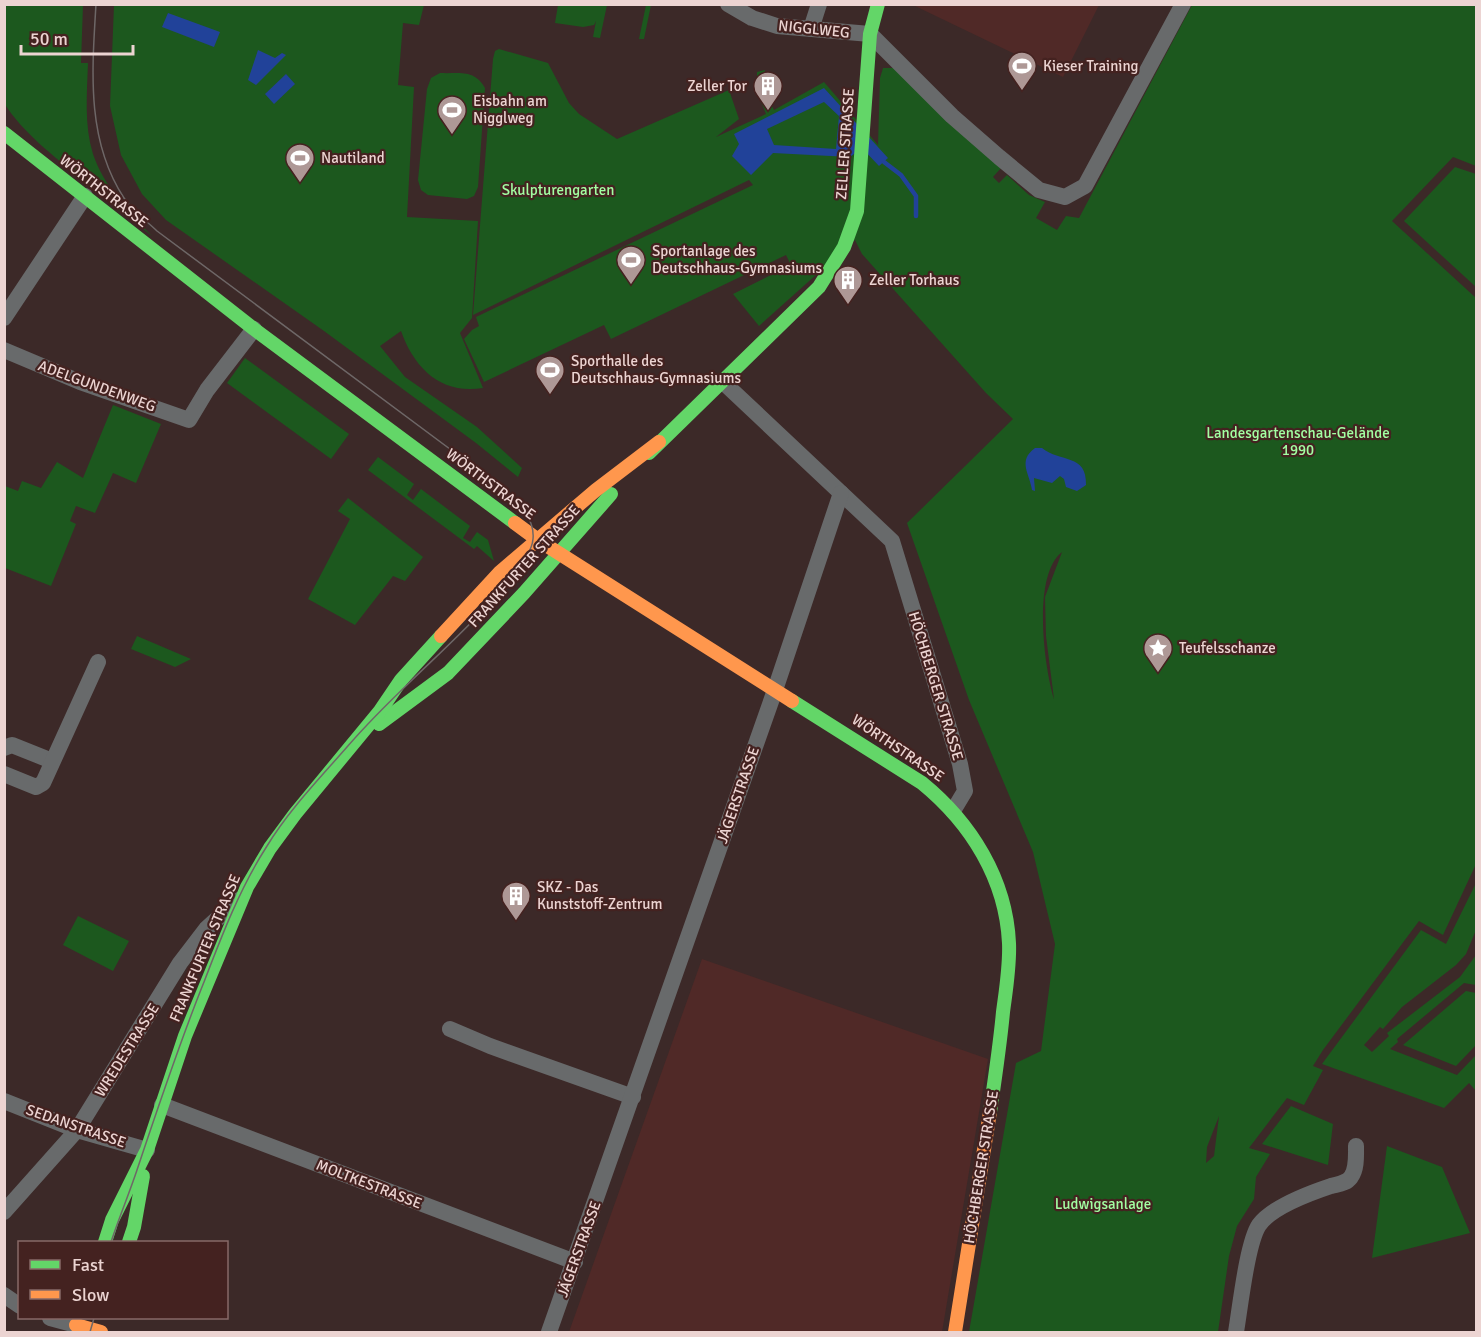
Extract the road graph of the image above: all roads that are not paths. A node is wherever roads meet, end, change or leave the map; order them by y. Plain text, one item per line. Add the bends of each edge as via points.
1 (728, 4) edge
2 (819, 4) edge
3 (878, 4) edge
4 (1183, 4) edge
5 (811, 29) junction
6 (870, 34) junction
7 (4, 117) edge
8 (4, 133) edge
9 (4, 140) edge
10 (30, 154) junction
11 (85, 196) junction
12 (4, 318) edge
13 (254, 329) junction
14 (4, 350) edge
15 (723, 382) junction
16 (659, 442) junction
17 (841, 493) junction
18 (538, 540) junction
19 (558, 554) junction
20 (98, 662) dead end
21 (775, 690) junction
22 (4, 748) edge
23 (350, 749) junction
24 (52, 761) junction
25 (4, 774) edge
26 (953, 811) junction
27 (247, 887) junction
28 (450, 1029) dead end
29 (633, 1097) junction
30 (4, 1101) edge
31 (162, 1106) junction
32 (77, 1130) junction
33 (1356, 1146) dead end
34 (147, 1150) junction
35 (4, 1212) edge
36 (105, 1241) edge
37 (129, 1241) edge
38 (575, 1262) junction
39 (4, 1295) edge
40 (18, 1305) edge
41 (56, 1319) edge
42 (76, 1325) edge
43 (103, 1329) edge
44 (549, 1332) edge
45 (955, 1332) edge
46 (1236, 1332) edge

1 - 5 street, NIGGLWEG via 768,23
2 - 5 street
3 - 6 street, ZELLER STRASSE
4 - 6 street via 1085,186 1065,197 1039,190 999,157
5 - 6 street, NIGGLWEG
6 - 15 street, ZELLER STRASSE via 860,189 848,238 819,287
7 - 10 street
8 - 10 street, WÖRTHSTRASSE
9 - 10 street, WÖRTHSTRASSE
10 - 11 street, WÖRTHSTRASSE
11 - 12 street
11 - 13 street, WÖRTHSTRASSE
13 - 14 street, ADELGUNDENWEG via 189,420 80,382
13 - 18 street, WÖRTHSTRASSE
15 - 16 street, FRANKFURTER STRASSE
15 - 17 street, HÖCHBERGER STRASSE
16 - 18 street, FRANKFURTER STRASSE
16 - 19 street, FRANKFURTER STRASSE
17 - 21 street, JÄGERSTRASSE
17 - 26 street, HÖCHBERGER STRASSE via 892,541 960,764 965,791
18 - 19 street, WÖRTHSTRASSE
18 - 23 street, FRANKFURTER STRASSE via 500,573 401,680
19 - 21 street, WÖRTHSTRASSE
19 - 23 street, FRANKFURTER STRASSE via 448,673
20 - 24 street
21 - 26 street, WÖRTHSTRASSE via 922,783
21 - 29 street, JÄGERSTRASSE
22 - 24 street via 12,745
23 - 27 street, FRANKFURTER STRASSE via 295,813
24 - 25 street via 43,783 36,787
26 - 45 street, HÖCHBERGER STRASSE via 989,864 1002,903 1010,960
27 - 31 street, FRANKFURTER STRASSE via 185,1036
27 - 32 street, WREDESTRASSE via 180,963
28 - 29 street
29 - 38 street, JÄGERSTRASSE
30 - 32 street, SEDANSTRASSE
31 - 34 street, FRANKFURTER STRASSE
31 - 38 street, MOLTKESTRASSE
32 - 34 street, SEDANSTRASSE
32 - 35 street, WREDESTRASSE
33 - 46 street via 1350,1178 1296,1200 1260,1225 1252,1241
34 - 36 street, FRANKFURTER STRASSE
34 - 37 street, FRANKFURTER STRASSE
38 - 44 street, JÄGERSTRASSE
39 - 40 street
41 - 42 street
42 - 43 street

